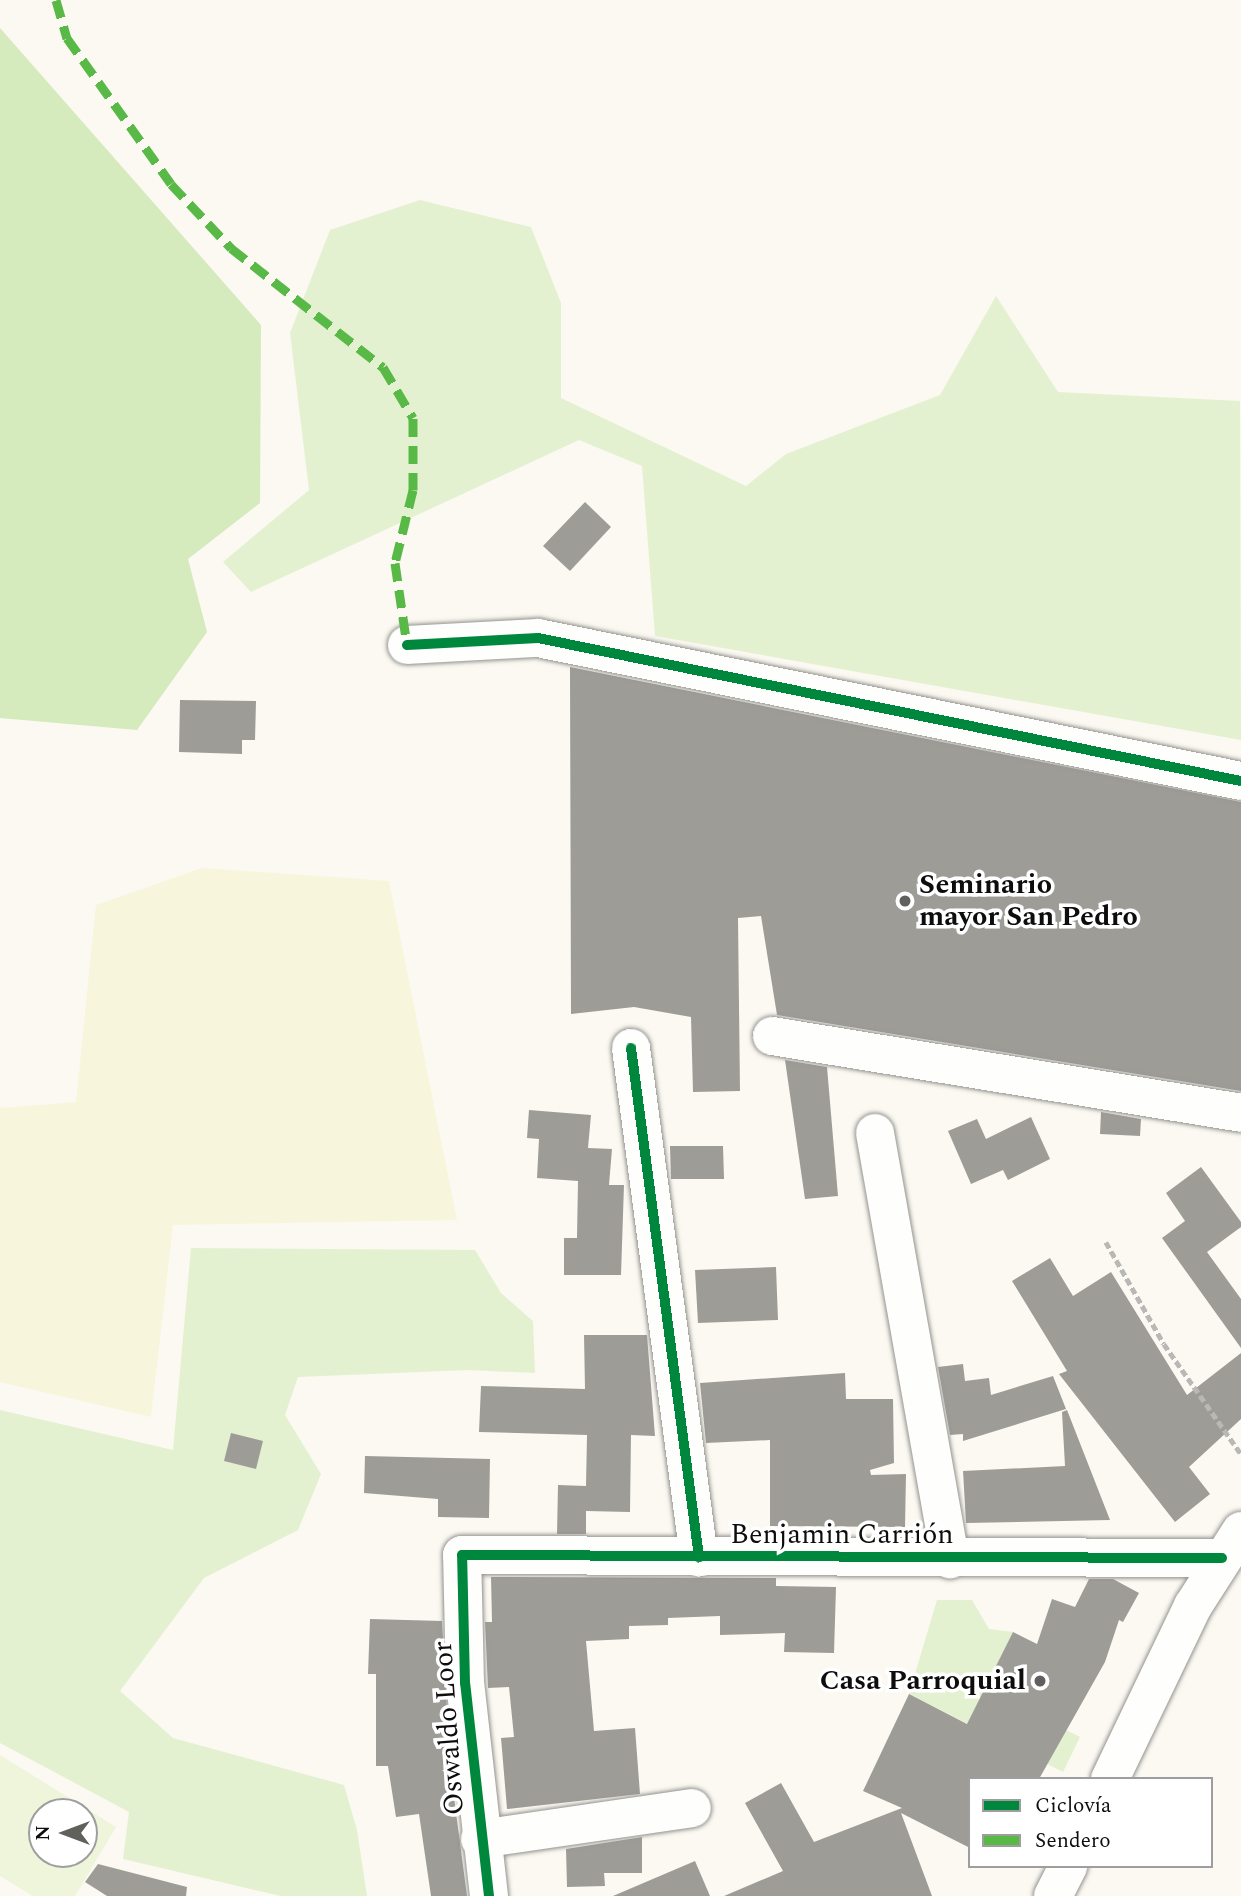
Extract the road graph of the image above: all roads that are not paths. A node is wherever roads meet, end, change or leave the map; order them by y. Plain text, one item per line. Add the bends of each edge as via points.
1 (407, 645) dead end
2 (1241, 781) edge
3 (772, 1036) dead end
4 (631, 1048) dead end
5 (1241, 1113) edge
6 (875, 1133) dead end
7 (1231, 1544) edge
8 (462, 1555) joint
9 (699, 1557) junction
10 (950, 1559) junction
11 (1111, 1777) edge
12 (692, 1808) dead end
13 (480, 1839) junction
14 (489, 1896) edge

1 - 2 street via 538,638
3 - 5 street
4 - 9 street
6 - 10 street
7 - 10 street, Benjamin Carrión
7 - 11 street via 1193,1606
8 - 9 street, Benjamin Carrión
8 - 13 street, Oswaldo Loor via 465,1683
9 - 10 street, Benjamin Carrión
12 - 13 street
13 - 14 street, Oswaldo Loor

